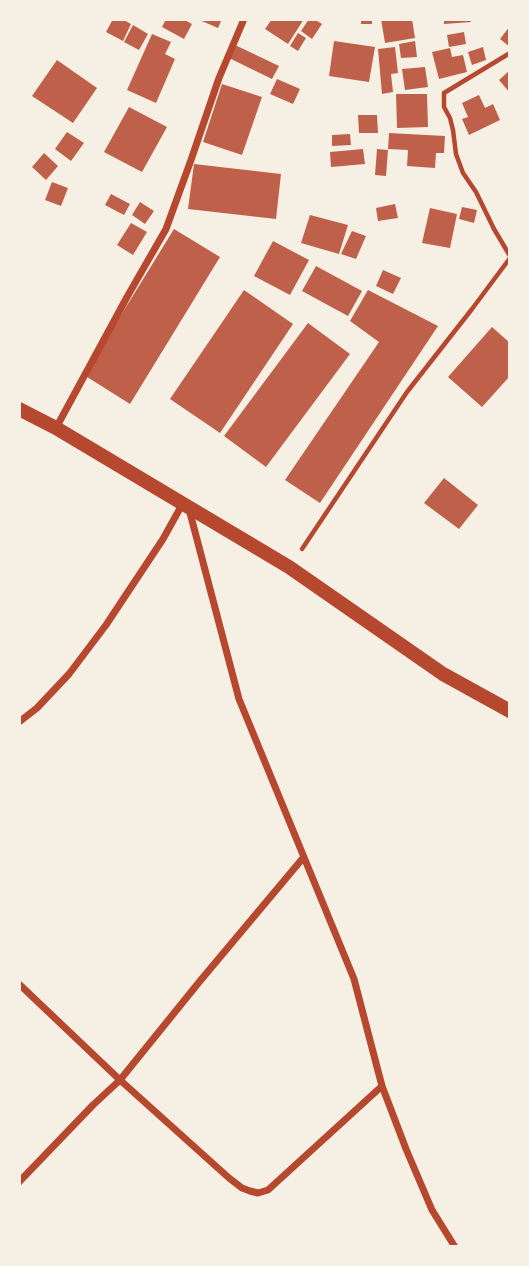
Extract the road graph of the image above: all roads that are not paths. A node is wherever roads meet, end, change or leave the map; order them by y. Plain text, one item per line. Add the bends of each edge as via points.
1 (244, 19) edge
2 (19, 409) edge
3 (56, 428) junction
4 (186, 505) junction
5 (510, 711) edge
6 (19, 722) edge
7 (303, 858) junction
8 (19, 984) edge
9 (120, 1080) junction
10 (382, 1086) junction
11 (19, 1182) edge
12 (456, 1247) edge

1 - 3 street via 166,229
2 - 3 main road
3 - 4 main road
4 - 5 main road via 289,567 443,674
4 - 6 street via 69,674
4 - 7 street via 239,699
7 - 9 street
7 - 10 street via 354,979
8 - 9 street
9 - 10 street via 229,1178 258,1193 279,1181
9 - 11 street
10 - 12 street via 432,1210

